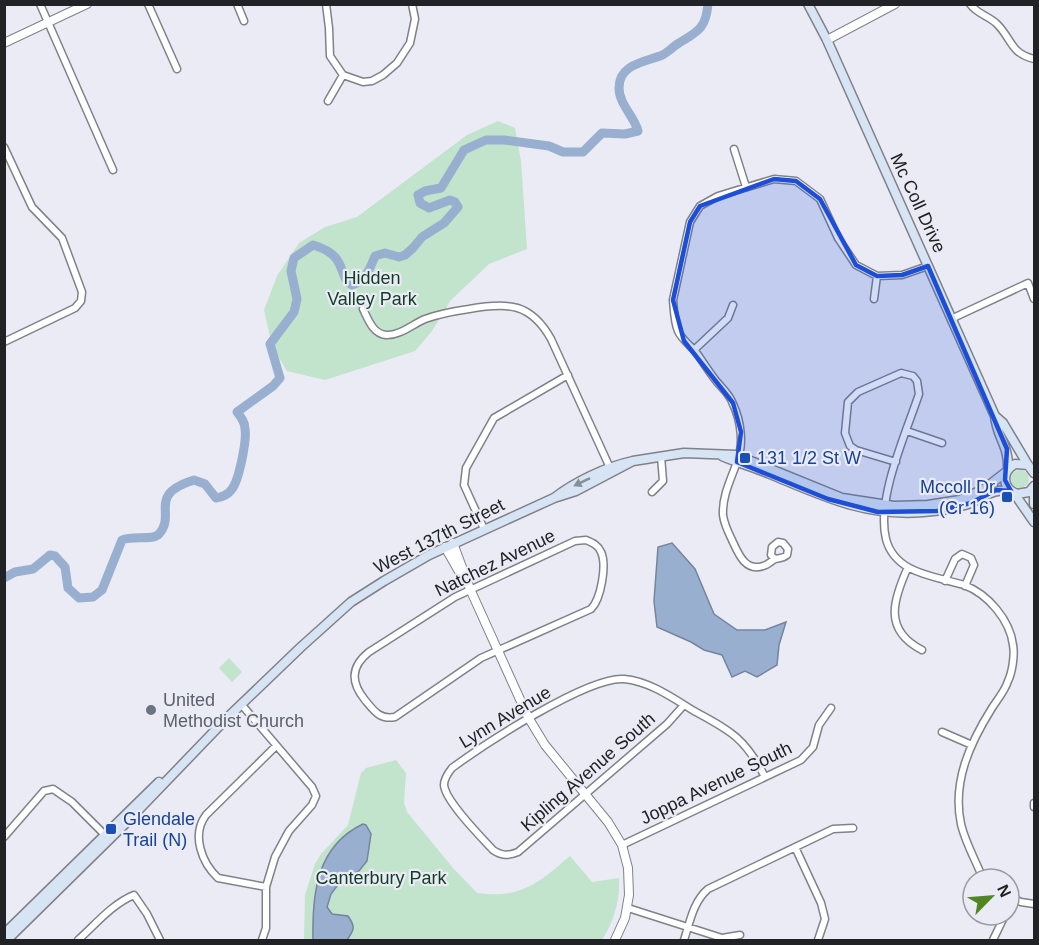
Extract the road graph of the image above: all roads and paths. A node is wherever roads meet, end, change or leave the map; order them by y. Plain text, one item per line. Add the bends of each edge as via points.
1 (40, 4) edge
2 (87, 4) edge
3 (148, 4) edge
4 (237, 4) edge
5 (326, 4) edge
6 (412, 4) edge
7 (808, 4) edge
8 (895, 4) edge
9 (969, 4) edge
10 (244, 21) dead end
11 (48, 22) junction
12 (827, 40) junction
13 (4, 43) edge
14 (1035, 59) edge
15 (177, 69) dead end
16 (343, 75) junction
17 (328, 100) dead end
18 (4, 147) edge
19 (734, 149) dead end
20 (112, 170) dead end
21 (746, 187) junction
22 (928, 266) junction
23 (877, 276) junction
24 (874, 299) dead end
25 (1035, 299) edge
26 (733, 305) dead end
27 (363, 309) dead end
28 (951, 319) junction
29 (4, 342) edge
30 (694, 350) junction
31 (568, 375) junction
32 (995, 416) junction
33 (907, 430) junction
34 (942, 443) dead end
35 (661, 456) junction
36 (738, 459) junction
37 (896, 462) junction
38 (1032, 467) edge
39 (612, 470) junction
40 (1007, 470) junction
41 (1035, 486) edge
42 (652, 492) dead end
43 (1012, 492) junction
44 (1035, 504) edge
45 (954, 505) junction
46 (885, 509) junction
47 (1035, 522) edge
48 (484, 529) junction
49 (449, 545) junction
50 (775, 559) dead end
51 (908, 567) junction
52 (945, 581) junction
53 (965, 586) junction
54 (470, 589) junction
55 (498, 650) junction
56 (922, 650) dead end
57 (241, 704) junction
58 (684, 705) junction
59 (831, 708) dead end
60 (528, 717) junction
61 (942, 732) dead end
62 (972, 745) junction
63 (276, 746) junction
64 (765, 777) junction
65 (586, 794) junction
66 (853, 828) dead end
67 (4, 837) edge
68 (107, 837) junction
69 (622, 844) junction
70 (795, 847) junction
71 (507, 855) joint
72 (978, 867) edge
73 (266, 887) junction
74 (628, 908) junction
75 (688, 927) junction
76 (4, 934) edge
77 (740, 935) dead end
78 (7, 940) edge
79 (78, 940) edge
80 (160, 940) edge
81 (262, 940) edge
82 (615, 940) edge
83 (684, 940) edge
84 (818, 940) edge

1 - 11 street
2 - 11 street
3 - 15 street
4 - 10 street
5 - 16 street via 330,56
6 - 16 street via 415,19 410,43 397,63 372,81
7 - 12 main road, Mc Coll Drive
8 - 12 street
9 - 14 street via 996,22 1021,55
11 - 13 street
11 - 20 street
12 - 22 main road, Mc Coll Drive
16 - 17 street
18 - 29 street via 32,207 62,238 81,287 81,301 71,310
19 - 21 street
21 - 23 street via 774,179 796,181 820,199 856,265
21 - 30 street via 700,206 690,222 673,300 678,330
22 - 23 street via 902,275
22 - 28 main road, Mc Coll Drive
23 - 24 street
25 - 28 street via 1028,283
26 - 30 street via 728,318
27 - 31 street via 373,328 386,335 449,312 490,305 522,308 544,327
28 - 32 main road, Mc Coll Drive
30 - 36 street via 733,403 741,432
31 - 39 street
31 - 48 street via 494,418 466,468 464,485
32 - 38 main road, Mc Coll Drive
32 - 40 main road, Mc Coll Drive via 1008,453
33 - 34 street
33 - 37 street
33 - 37 street via 919,394 913,376 896,374 858,392 848,402 845,433 850,446
35 - 36 main road, West 137th Street via 684,453
35 - 39 main road, West 137th Street
35 - 42 street via 663,481
36 - 46 main road, West 137th Street via 828,499
36 - 50 street via 724,502 726,528 744,562 757,568
37 - 46 street
38 - 40 main road via 1015,464
39 - 48 main road, West 137th Street via 576,491
40 - 43 main road, Mc Coll Drive via 1006,484
40 - 45 main road via 984,489
41 - 43 main road via 1026,494
41 - 44 main road
43 - 45 main road via 996,490 970,503
43 - 47 main road
45 - 46 main road, West 137th Street
46 - 51 street via 886,538 894,556
48 - 49 main road, West 137th Street
49 - 54 street via 455,567
49 - 57 main road, West 137th Street via 351,602
51 - 52 street
51 - 56 street via 895,597 895,615 902,636
52 - 53 street
52 - 53 street via 962,554 971,558 974,566
53 - 62 street via 988,600 1006,622 1014,646 1008,681
54 - 55 street
54 - 55 street, Natchez Avenue via 580,540 592,542 600,549 602,578 598,600 591,609
54 - 55 street, Natchez Avenue via 362,657 353,677 358,691 375,713 395,717
55 - 60 street
57 - 63 street
57 - 68 main road, West 137th Street
58 - 60 street, Lynn Avenue via 646,684 617,678
58 - 64 street via 737,736
58 - 65 street, Kipling Avenue South
59 - 64 street, Joppa Avenue South via 819,725 808,754
60 - 65 street via 545,745
60 - 71 street, Lynn Avenue via 452,768 445,778 449,799 486,842
61 - 62 street
62 - 72 street via 962,774 960,812
63 - 73 street via 312,786 316,796 280,846
63 - 73 street via 206,815 198,830 203,855 218,878
64 - 69 street, Joppa Avenue South
65 - 69 street
65 - 71 street, Kipling Avenue South via 518,852
66 - 70 street via 833,829
67 - 68 street via 44,791 53,789
68 - 76 main road
68 - 78 main road
69 - 74 street via 630,879
70 - 75 street via 708,889 698,900
70 - 84 street via 825,918
73 - 81 street via 266,928
74 - 75 street
74 - 82 street
75 - 77 street via 722,938
75 - 83 street
79 - 80 street via 134,895

